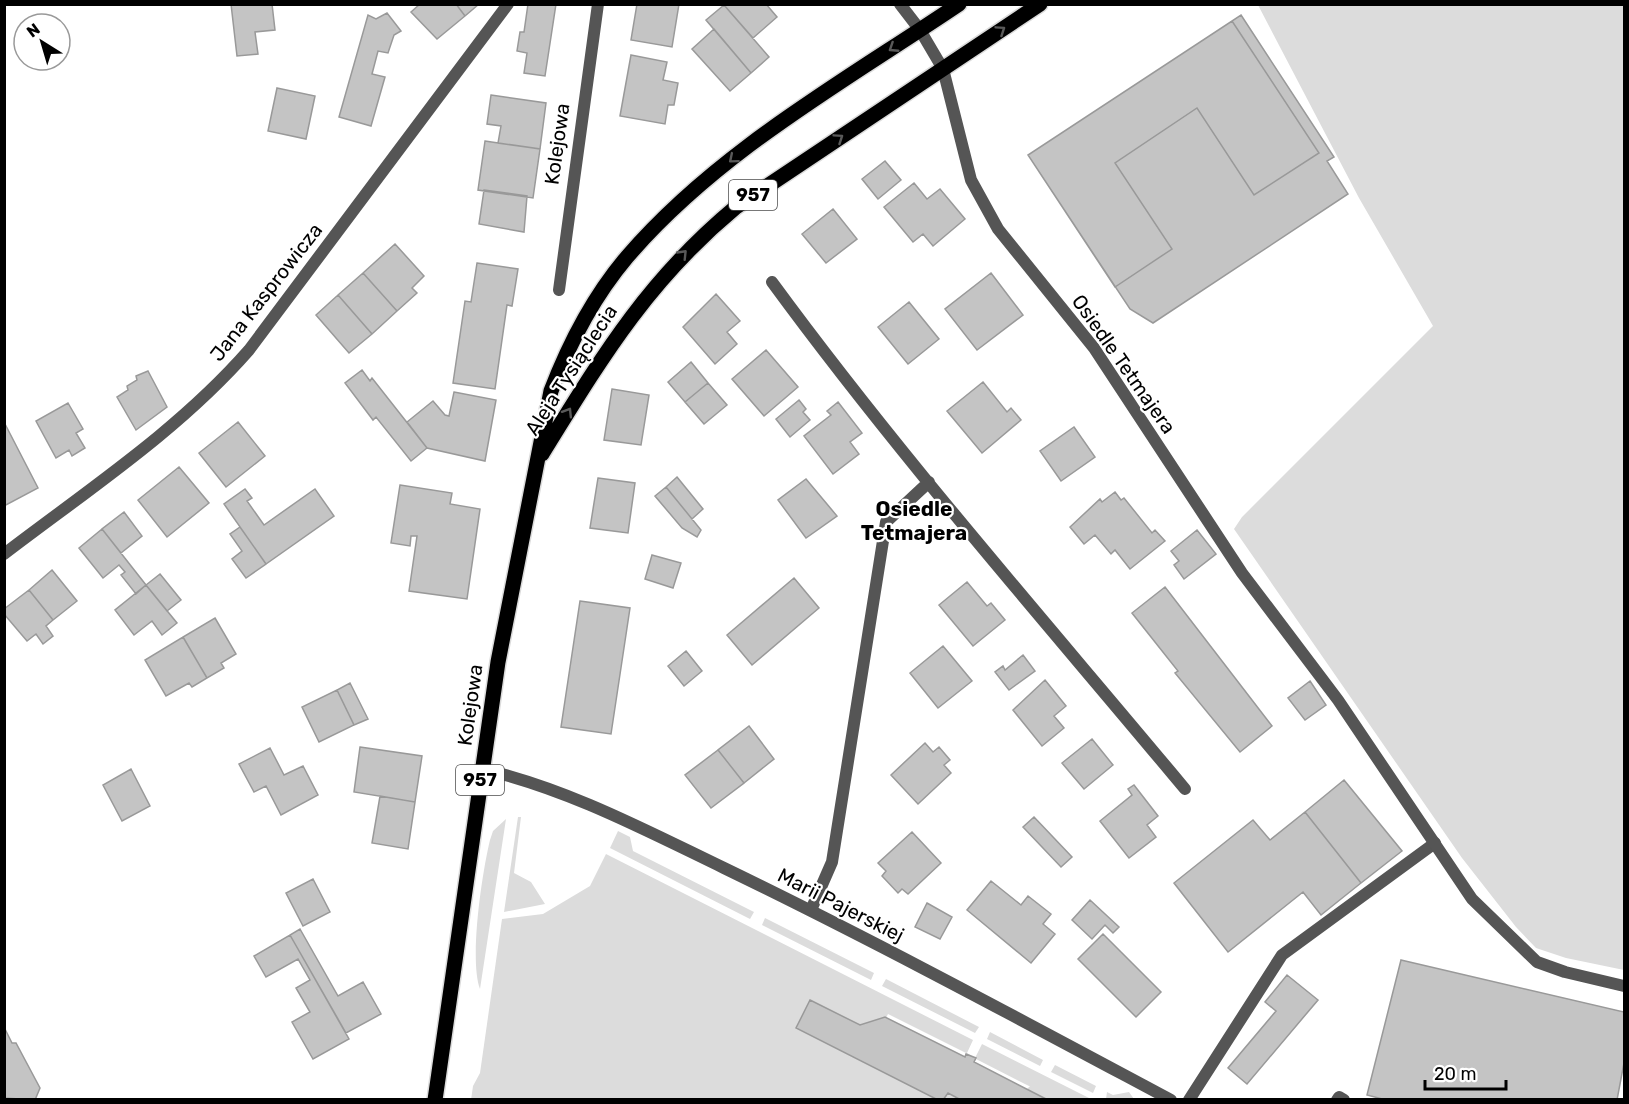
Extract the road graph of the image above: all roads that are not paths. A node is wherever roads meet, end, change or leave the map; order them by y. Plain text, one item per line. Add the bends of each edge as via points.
1 (508, 4) edge
2 (598, 4) edge
3 (900, 4) edge
4 (960, 4) edge
5 (1040, 4) edge
6 (920, 30) junction
7 (943, 69) junction
8 (772, 282) dead end
9 (559, 290) dead end
10 (538, 461) junction
11 (929, 482) junction
12 (4, 554) edge
13 (482, 769) junction
14 (1185, 789) dead end
15 (1435, 843) junction
16 (811, 910) junction
17 (1624, 986) edge
18 (435, 1100) edge
19 (1171, 1100) edge
20 (1189, 1100) edge
21 (1337, 1100) edge
22 (1344, 1100) edge

1 - 12 street, Jana Kasprowicza via 249,350 218,385 182,418
2 - 9 street, Kolejowa
3 - 6 street, Osiedle Tetmajera
4 - 6 main road, Aleja Tysiąclecia / 957
7 -> 5 main road, Aleja Tysiąclecia / 957
6 - 7 street, Osiedle Tetmajera
6 -> 10 main road, Aleja Tysiąclecia / 957 via 748,146 627,257 562,362 551,391
10 -> 7 main road, Aleja Tysiąclecia / 957 via 627,319 699,238 736,207
7 - 15 street, Osiedle Tetmajera via 971,180 998,229 1094,348 1242,573 1338,700
8 - 11 street
10 - 13 main road, Kolejowa / 957 via 498,662
11 - 14 street
11 - 16 street via 886,522 832,862
13 - 16 street, Marii Pajerskiej via 521,778 588,803
13 - 18 main road, Kolejowa / 957
15 - 17 street, Osiedle Tetmajera via 1472,899 1537,962
15 - 20 street via 1282,955
16 - 19 street, Marii Pajerskiej
21 - 22 street

